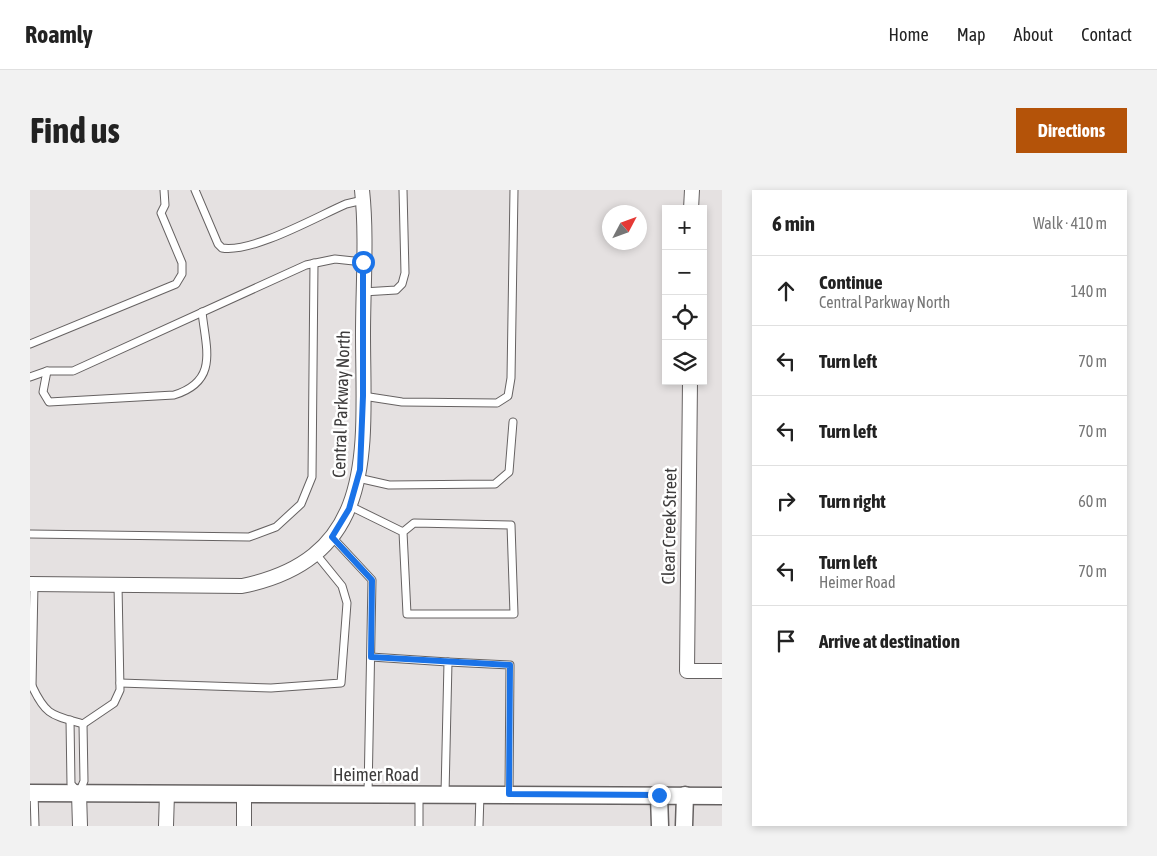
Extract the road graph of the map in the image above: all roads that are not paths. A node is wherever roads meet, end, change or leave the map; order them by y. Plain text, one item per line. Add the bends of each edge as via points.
1 (164, 190) edge
2 (195, 190) edge
3 (403, 190) edge
4 (514, 190) edge
5 (692, 190) edge
6 (362, 195) edge
7 (692, 205) edge
8 (363, 262) junction
9 (314, 263) junction
10 (363, 292) junction
11 (202, 312) junction
12 (30, 344) edge
13 (47, 371) junction
14 (30, 377) edge
15 (690, 385) edge
16 (363, 396) junction
17 (513, 422) dead end
18 (358, 478) junction
19 (350, 506) junction
20 (403, 532) junction
21 (30, 534) edge
22 (332, 537) junction
23 (316, 554) junction
24 (32, 584) edge
25 (118, 585) junction
26 (371, 657) junction
27 (448, 662) junction
28 (722, 672) edge
29 (120, 683) junction
30 (31, 686) edge
31 (70, 720) junction
32 (83, 724) junction
33 (32, 793) edge
34 (79, 793) junction
35 (167, 793) junction
36 (244, 793) junction
37 (368, 794) junction
38 (419, 794) junction
39 (445, 794) junction
40 (480, 794) junction
41 (509, 794) junction
42 (659, 795) junction
43 (685, 795) junction
44 (722, 796) edge
45 (35, 826) edge
46 (80, 826) edge
47 (166, 826) edge
48 (244, 826) edge
49 (419, 826) edge
50 (479, 826) edge
51 (660, 826) edge
52 (684, 826) edge

1 - 12 lane via 165,205 161,213 182,263 182,274 176,284
2 - 6 lane via 218,244 231,250 253,245
3 - 10 lane via 405,273 402,284 396,290
4 - 16 lane via 508,396 497,403 402,402
5 - 7 street
6 - 8 street, Central Parkway North
8 - 9 lane via 335,259
8 - 10 street, Central Parkway North
9 - 11 lane
9 - 21 lane via 312,477 301,504 276,527 249,537
10 - 16 street, Central Parkway North
11 - 13 lane via 73,371
11 - 13 lane via 206,362 203,378 185,392 49,402 43,392
13 - 14 lane
15 - 28 street, Clear Creek Street via 686,671
16 - 18 street, Central Parkway North
17 - 18 lane via 509,472 495,484 389,485
18 - 19 street, Central Parkway North
19 - 20 lane
19 - 22 street, Central Parkway North
20 - 20 lane via 414,523 511,525 514,614 407,614
22 - 23 street, Central Parkway North
22 - 26 lane via 372,580
23 - 25 street, Central Parkway North via 282,576 242,586
23 - 29 lane via 342,586 347,603 341,683 271,688
24 - 25 street, Central Parkway North
24 - 30 lane
25 - 29 lane
26 - 27 lane
26 - 37 lane
27 - 39 lane
27 - 41 lane via 510,665
29 - 32 lane via 114,703
30 - 31 lane via 41,706 55,716
31 - 32 lane
31 - 34 lane via 71,784
32 - 34 lane via 84,781
33 - 34 street, Heimer Road
33 - 45 lane
34 - 35 street, Heimer Road
34 - 46 street
35 - 36 street, Heimer Road
35 - 47 street
36 - 37 street, Heimer Road
36 - 48 street
37 - 38 street, Heimer Road
38 - 39 street, Heimer Road
38 - 49 lane
39 - 40 street, Heimer Road
40 - 41 street, Heimer Road
40 - 50 lane
41 - 42 street, Heimer Road
42 - 43 street, Heimer Road
42 - 51 street
43 - 44 street, Heimer Road
43 - 52 street

